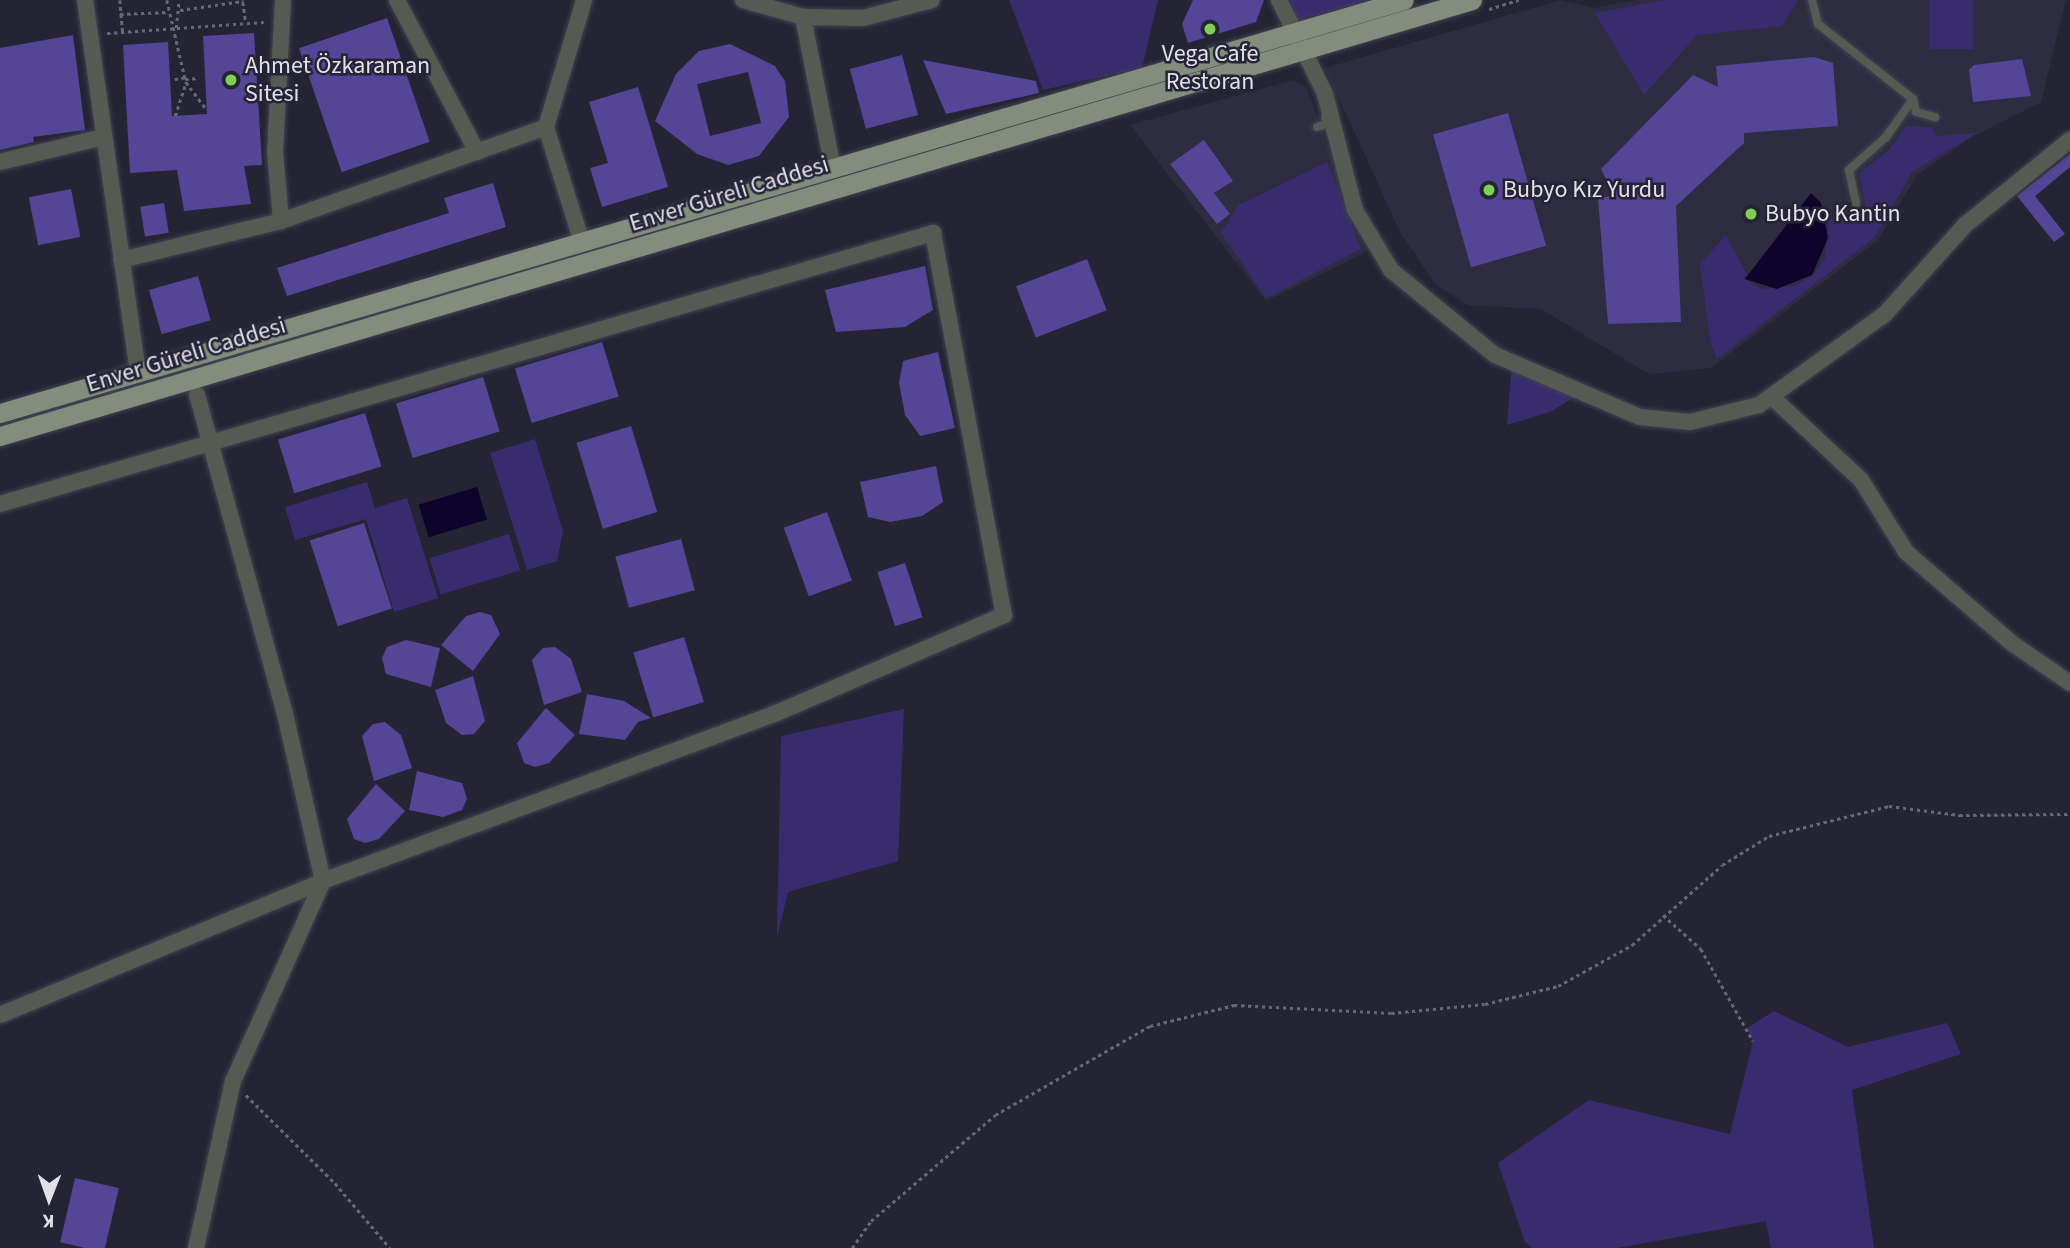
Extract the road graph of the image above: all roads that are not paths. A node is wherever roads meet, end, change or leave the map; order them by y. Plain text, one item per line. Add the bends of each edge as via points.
1 (85, 0) edge
2 (283, 0) edge
3 (397, 0) edge
4 (584, 0) edge
5 (743, 0) edge
6 (932, 0) edge
7 (1279, 0) edge
8 (1404, 0) edge
9 (1472, 0) edge
10 (1812, 0) edge
11 (803, 17) junction
12 (1302, 49) junction
13 (1913, 99) junction
14 (1935, 117) dead end
15 (546, 127) junction
16 (1317, 127) dead end
17 (103, 136) junction
18 (2070, 140) edge
19 (477, 152) junction
20 (0, 162) edge
21 (833, 168) junction
22 (1856, 203) dead end
23 (281, 221) junction
24 (579, 233) dead end
25 (121, 260) junction
26 (138, 374) junction
27 (197, 396) dead end
28 (1772, 397) junction
29 (0, 413) edge
30 (0, 436) edge
31 (211, 440) junction
32 (0, 504) edge
33 (2070, 683) edge
34 (323, 881) junction
35 (0, 1015) edge
36 (196, 1248) edge

1 - 17 street
2 - 23 street via 275,151
3 - 19 street
4 - 15 street
5 - 11 street
6 - 11 street via 863,18
7 - 12 street
8 - 12 main road, Enver Güreli Caddesi
9 - 12 main road, Enver Güreli Caddesi
10 - 13 lane via 1818,24
11 - 21 street
12 - 16 lane via 1327,124
12 - 21 main road, Enver Güreli Caddesi
12 - 28 street via 1325,94 1347,186 1366,235 1391,270 1495,355 1640,417 1690,422
12 - 30 main road, Enver Güreli Caddesi
13 - 14 lane via 1916,112
13 - 22 lane via 1886,136 1849,170
15 - 19 street
15 - 24 street
17 - 20 street
17 - 25 street
18 - 28 street via 1965,225 1885,314
19 - 23 street
21 - 26 main road, Enver Güreli Caddesi
23 - 25 street
25 - 26 street
26 - 29 main road, Enver Güreli Caddesi
27 - 31 street
28 - 33 street via 1861,480 1906,552 2013,644
31 - 32 street
31 - 34 street
31 - 34 street via 933,233 1004,615 774,714
34 - 35 street
34 - 36 street via 233,1081

